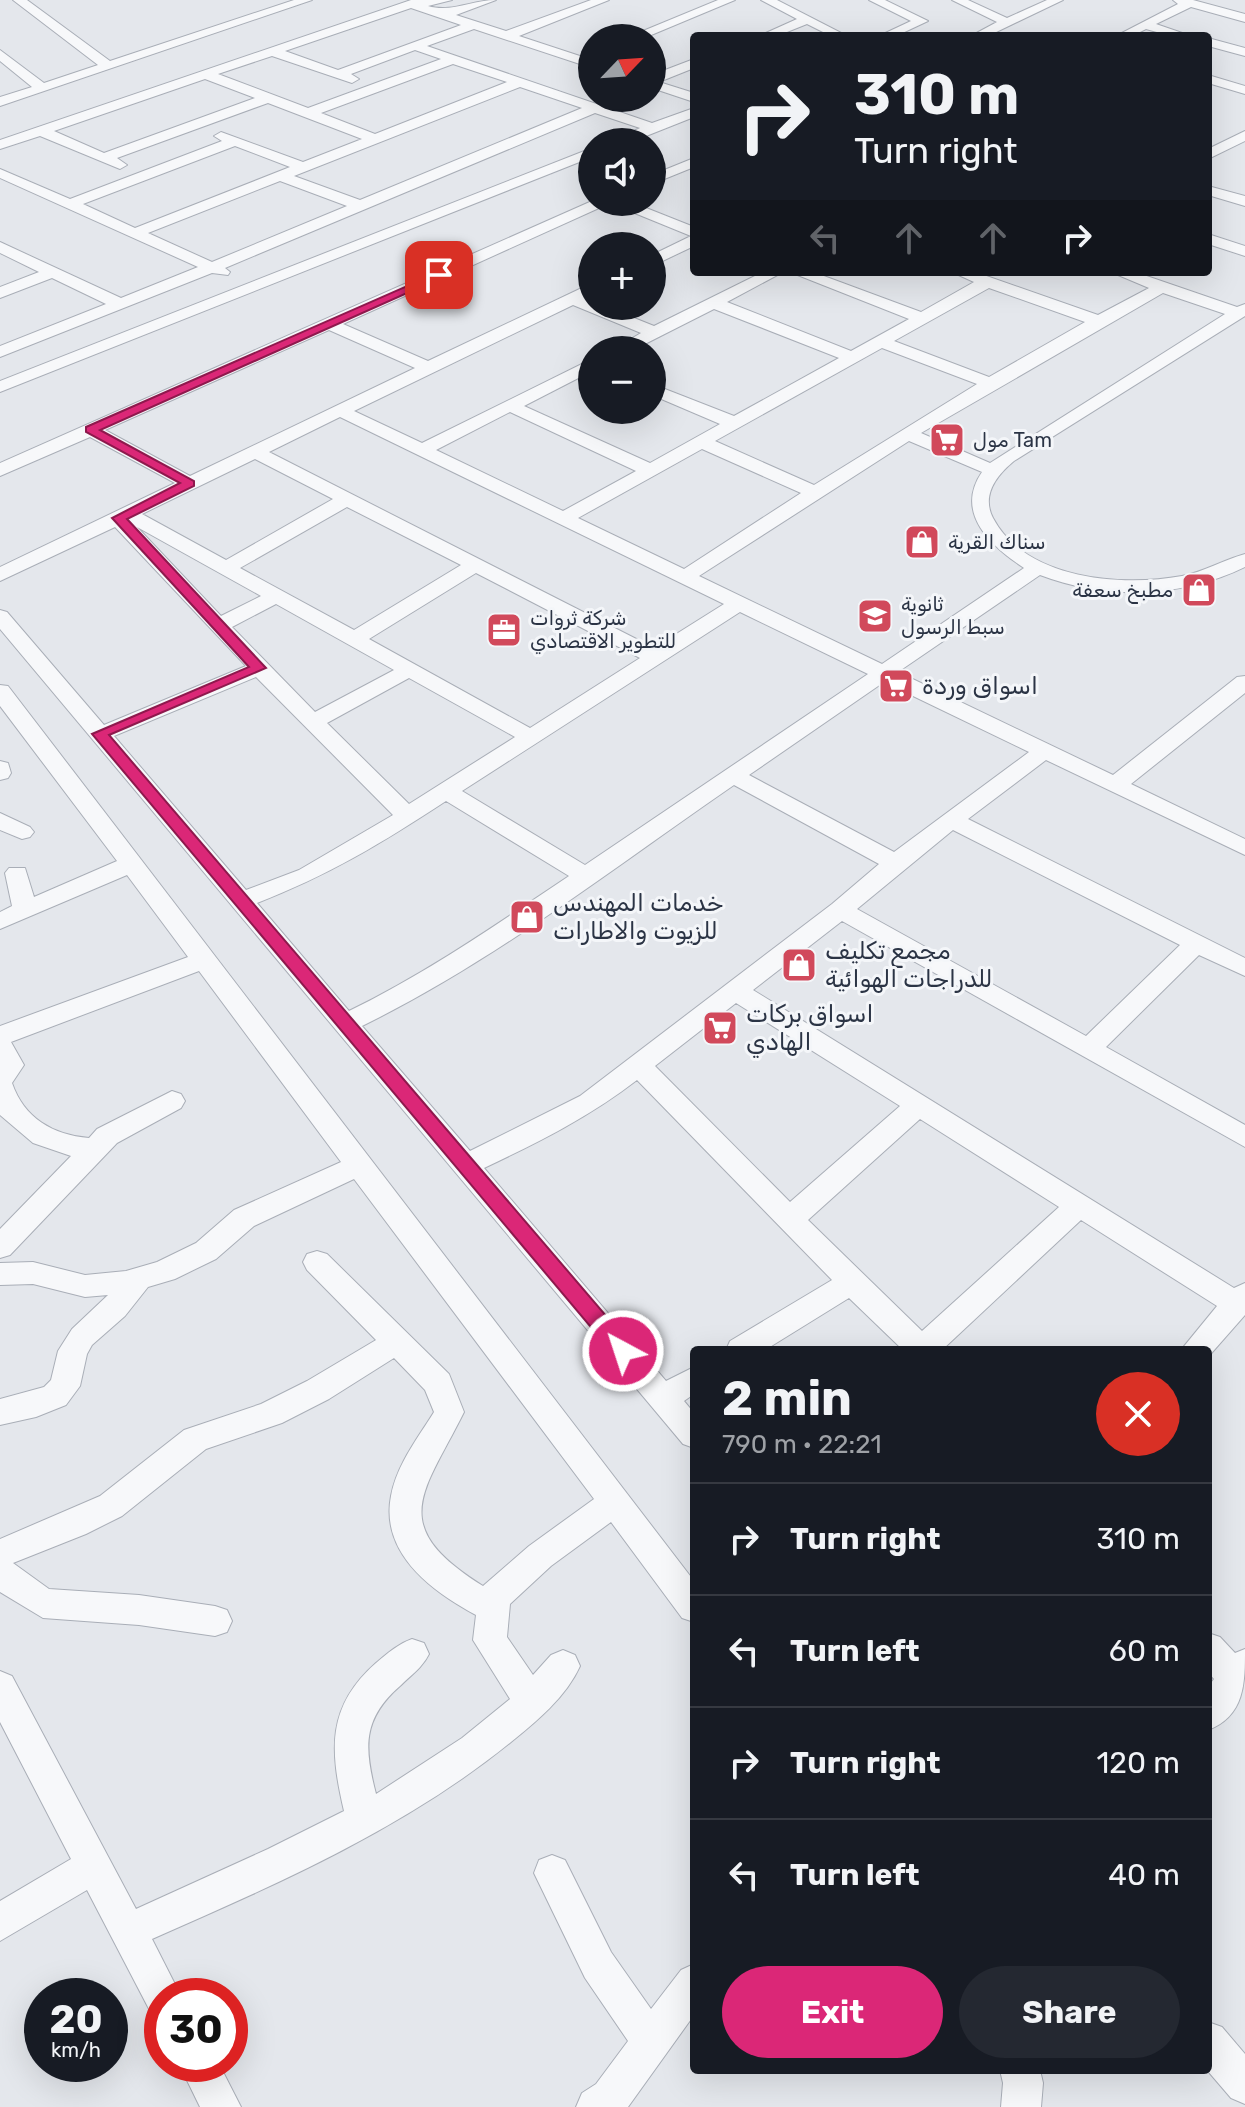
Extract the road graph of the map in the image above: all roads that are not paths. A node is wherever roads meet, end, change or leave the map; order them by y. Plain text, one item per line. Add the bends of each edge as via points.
1 (306, 0) edge
2 (446, 0) edge
3 (490, 0) edge
4 (603, 0) edge
5 (729, 0) edge
6 (767, 0) edge
7 (875, 0) edge
8 (958, 0) edge
9 (1057, 0) edge
10 (1184, 1) edge
11 (404, 2) edge
12 (19, 4) edge
13 (443, 15) junction
14 (1245, 18) edge
15 (807, 20) junction
16 (1006, 22) junction
17 (473, 25) junction
18 (666, 25) edge
19 (1145, 25) junction
20 (776, 32) edge
21 (832, 32) edge
22 (895, 32) edge
23 (985, 32) edge
24 (1130, 32) edge
25 (1170, 32) edge
26 (506, 36) junction
27 (182, 42) junction
28 (1212, 43) edge
29 (415, 46) junction
30 (272, 51) junction
31 (1245, 52) edge
32 (0, 54) edge
33 (454, 59) junction
34 (577, 59) edge
35 (238, 63) junction
36 (690, 65) edge
37 (108, 66) junction
38 (205, 74) junction
39 (338, 74) junction
40 (666, 76) edge
41 (1212, 80) edge
42 (520, 82) junction
43 (666, 87) edge
44 (42, 88) junction
45 (377, 88) junction
46 (1245, 90) edge
47 (690, 96) edge
48 (267, 98) junction
49 (0, 102) edge
50 (578, 102) edge
51 (585, 112) edge
52 (606, 112) edge
53 (308, 113) junction
54 (690, 114) edge
55 (193, 125) junction
56 (652, 128) joint
57 (41, 131) junction
58 (1245, 135) edge
59 (376, 139) junction
60 (235, 141) junction
61 (0, 145) edge
62 (1215, 145) edge
63 (104, 158) junction
64 (578, 158) edge
65 (690, 164) edge
66 (303, 167) junction
67 (0, 173) edge
68 (666, 174) edge
69 (146, 176) junction
70 (280, 176) junction
71 (433, 176) junction
72 (22, 183) junction
73 (0, 191) edge
74 (1212, 191) edge
75 (486, 194) junction
76 (1245, 201) edge
77 (70, 204) junction
78 (361, 206) junction
79 (578, 213) edge
80 (653, 216) edge
81 (690, 230) edge
82 (135, 233) junction
83 (1245, 237) edge
84 (1212, 240) edge
85 (690, 242) edge
86 (0, 247) edge
87 (1238, 249) edge
88 (666, 254) edge
89 (213, 267) junction
90 (53, 272) junction
91 (767, 276) edge
92 (809, 276) edge
93 (971, 276) edge
94 (1130, 276) edge
95 (987, 282) junction
96 (255, 286) junction
97 (1162, 287) junction
98 (0, 293) edge
99 (578, 296) edge
100 (573, 299) junction
101 (714, 303) junction
102 (120, 304) junction
103 (1242, 311) edge
104 (921, 318) junction
105 (1098, 321) junction
106 (329, 324) junction
107 (655, 333) junction
108 (649, 336) edge
109 (879, 341) junction
110 (0, 352) edge
111 (852, 357) junction
112 (429, 368) junction
113 (578, 371) edge
114 (991, 384) junction
115 (0, 387) edge
116 (666, 395) edge
117 (508, 405) junction
118 (341, 411) junction
119 (734, 423) junction
120 (90, 429) junction
121 (908, 434) junction
122 (702, 442) junction
123 (422, 450) junction
124 (255, 452) junction
125 (0, 470) edge
126 (992, 470) junction
127 (652, 471) junction
128 (190, 484) junction
129 (813, 491) junction
130 (347, 499) junction
131 (123, 516) junction
132 (565, 518) junction
133 (475, 565) junction
134 (226, 568) junction
135 (1037, 568) junction
136 (1240, 568) edge
137 (0, 575) edge
138 (685, 577) junction
139 (276, 596) junction
140 (741, 602) junction
141 (0, 616) edge
142 (219, 625) junction
143 (354, 639) junction
144 (655, 657) junction
145 (259, 668) junction
146 (409, 670) junction
147 (885, 672) junction
148 (1245, 682) edge
149 (0, 691) edge
150 (10, 722) edge
151 (312, 722) junction
152 (100, 734) junction
153 (531, 737) junction
154 (1043, 752) junction
155 (734, 776) junction
156 (1114, 786) junction
157 (446, 791) junction
158 (408, 816) junction
159 (0, 820) edge
160 (953, 821) junction
161 (22, 832) dead end
162 (1245, 848) edge
163 (895, 863) junction
164 (131, 864) junction
165 (17, 873) dead end
166 (587, 876) junction
167 (241, 901) junction
168 (25, 909) junction
169 (841, 910) junction
170 (0, 921) edge
171 (1197, 943) junction
172 (204, 960) junction
173 (1245, 968) edge
174 (736, 991) junction
175 (344, 1024) junction
176 (0, 1036) edge
177 (0, 1045) edge
178 (1088, 1049) junction
179 (639, 1066) junction
180 (0, 1083) edge
181 (172, 1101) dead end
182 (919, 1105) junction
183 (1245, 1137) edge
184 (94, 1148) junction
185 (359, 1165) junction
186 (466, 1165) junction
187 (1079, 1205) junction
188 (790, 1219) junction
189 (0, 1247) edge
190 (317, 1262) dead end
191 (0, 1274) edge
192 (139, 1278) junction
193 (853, 1282) junction
194 (1241, 1300) edge
195 (398, 1341) junction
196 (748, 1346) edge
197 (918, 1346) edge
198 (926, 1346) edge
199 (1200, 1346) edge
200 (690, 1381) edge
201 (663, 1398) junction
202 (0, 1412) edge
203 (690, 1430) edge
204 (614, 1502) junction
205 (0, 1553) edge
206 (0, 1570) edge
207 (690, 1602) edge
208 (493, 1607) junction
209 (215, 1621) dead end
210 (1212, 1651) edge
211 (412, 1654) dead end
212 (563, 1666) dead end
213 (1240, 1672) edge
214 (0, 1687) edge
215 (531, 1701) junction
216 (1212, 1709) edge
217 (364, 1818) junction
218 (94, 1865) junction
219 (552, 1873) dead end
220 (0, 1922) edge
221 (128, 1931) junction
222 (153, 1978) edge
223 (690, 1988) edge
224 (651, 2042) junction
225 (1212, 2046) edge
226 (1021, 2074) edge
227 (1245, 2084) edge
228 (596, 2107) edge
229 (1021, 2107) edge

1 - 27 street
2 - 11 street
3 - 13 street
4 - 26 street
5 - 18 street
6 - 15 street
7 - 22 street via 922,21
8 - 16 street
9 - 16 street
10 - 14 street
10 - 19 street
11 - 13 street
11 - 30 street
12 - 37 street
13 - 17 street
15 - 20 street
15 - 21 street
16 - 23 street
17 - 26 street
17 - 29 street
19 - 24 street
19 - 25 street
26 - 34 street
27 - 35 street
27 - 37 street
28 - 31 street
29 - 33 street
29 - 39 street
30 - 35 street
30 - 39 street
32 - 44 street
33 - 42 street
33 - 45 street
35 - 38 street
36 - 40 street
37 - 44 street
38 - 48 street
38 - 57 street
39 - 45 street
41 - 46 street
42 - 50 street
42 - 59 street
43 - 47 street
44 - 49 street
45 - 53 street
48 - 53 street
48 - 55 street
51 - 71 street
52 - 56 street
53 - 59 street
54 - 56 street
55 - 60 street
55 - 63 street
57 - 61 street
57 - 63 street
58 - 62 street
59 - 66 street
60 - 66 street
60 - 69 street
63 - 69 street
64 - 75 street
65 - 68 street
66 - 70 street
67 - 72 street
69 - 77 street
70 - 78 street
70 - 82 street
71 - 75 street
71 - 78 street
72 - 73 street
72 - 77 street
74 - 76 street
75 - 96 street
77 - 82 street
78 - 89 street
79 - 106 street
80 - 81 street
82 - 89 street
83 - 87 street
84 - 87 street
85 - 88 street
86 - 90 street
89 - 96 street
89 - 102 street
90 - 98 street
90 - 102 street
91 - 101 street
92 - 104 street
93 - 95 street
94 - 97 street
95 - 104 street
95 - 105 street
96 - 115 street
97 - 103 street
97 - 105 street
99 - 100 street
100 - 107 street
100 - 112 street
101 - 107 street
101 - 111 street
102 - 110 street
103 - 126 street
104 - 109 street
105 - 114 street
106 - 112 street
106 - 120 street
107 - 108 street
109 - 111 street
109 - 114 street
111 - 119 street
112 - 118 street
113 - 117 street
114 - 121 street
116 - 119 street
117 - 123 street
117 - 127 street
118 - 123 street
118 - 124 street
119 - 122 street
120 - 125 street
120 - 128 street
121 - 126 street
121 - 129 street
122 - 127 street
122 - 129 street
123 - 132 street
124 - 128 street
124 - 130 street
126 - 135 street via 979,495 990,531
127 - 132 street
128 - 131 street
129 - 138 street
130 - 133 street
130 - 134 street
131 - 134 street
131 - 137 street
131 - 142 street
132 - 138 street
133 - 143 street
133 - 144 street
134 - 139 street
135 - 136 street via 1119,584 1186,582
135 - 147 street
138 - 140 street
139 - 142 street
139 - 143 street
140 - 144 street
140 - 147 street
141 - 152 street
142 - 145 street
143 - 146 street
144 - 153 street
145 - 151 street
145 - 152 street
146 - 151 street
146 - 153 street
147 - 154 street
147 - 155 street
148 - 156 street
149 - 150 street
150 - 164 street
151 - 158 street
152 - 167 street
153 - 157 street
154 - 156 street
154 - 160 street
155 - 163 street
155 - 166 street
156 - 162 street
157 - 158 street
157 - 166 street
158 - 167 street via 307,875
159 - 161 street
160 - 163 street
160 - 171 street
163 - 169 street
164 - 168 street
164 - 172 street
165 - 168 street
166 - 175 street via 410,992
167 - 175 street
168 - 170 street
169 - 174 street
169 - 178 street
171 - 173 street
171 - 178 street
172 - 176 street
172 - 185 street
174 - 179 street
174 - 182 street
175 - 186 street
177 - 180 street via 11,1065
178 - 183 street
179 - 186 street via 566,1116
179 - 188 street
180 - 184 street via 10,1110 31,1127 60,1144
181 - 184 street
182 - 187 street
182 - 188 street
184 - 189 street
185 - 192 street via 244,1218 206,1251
185 - 204 street
186 - 201 street
187 - 194 street
187 - 198 street
188 - 193 street
190 - 195 street
191 - 192 street via 33,1273 85,1286
192 - 202 street via 82,1337 65,1386 55,1396
193 - 196 street
193 - 197 street
194 - 199 street
195 - 205 street via 271,1414 195,1439 111,1506
195 - 208 street via 438,1383 449,1412 415,1471 404,1507 406,1531 423,1560 455,1589
200 - 201 street
201 - 203 street
204 - 207 street
204 - 208 street via 540,1556 494,1597
206 - 209 street via 43,1603
208 - 215 street via 490,1640
210 - 213 street
211 - 217 street via 368,1693 354,1717 349,1757
212 - 215 street
213 - 216 street
214 - 218 street
215 - 217 street via 436,1777
217 - 221 street via 301,1854
218 - 220 street
218 - 221 street
219 - 224 street via 598,1965
221 - 222 street
223 - 224 street
224 - 228 street via 610,2098
225 - 227 street
226 - 229 street

